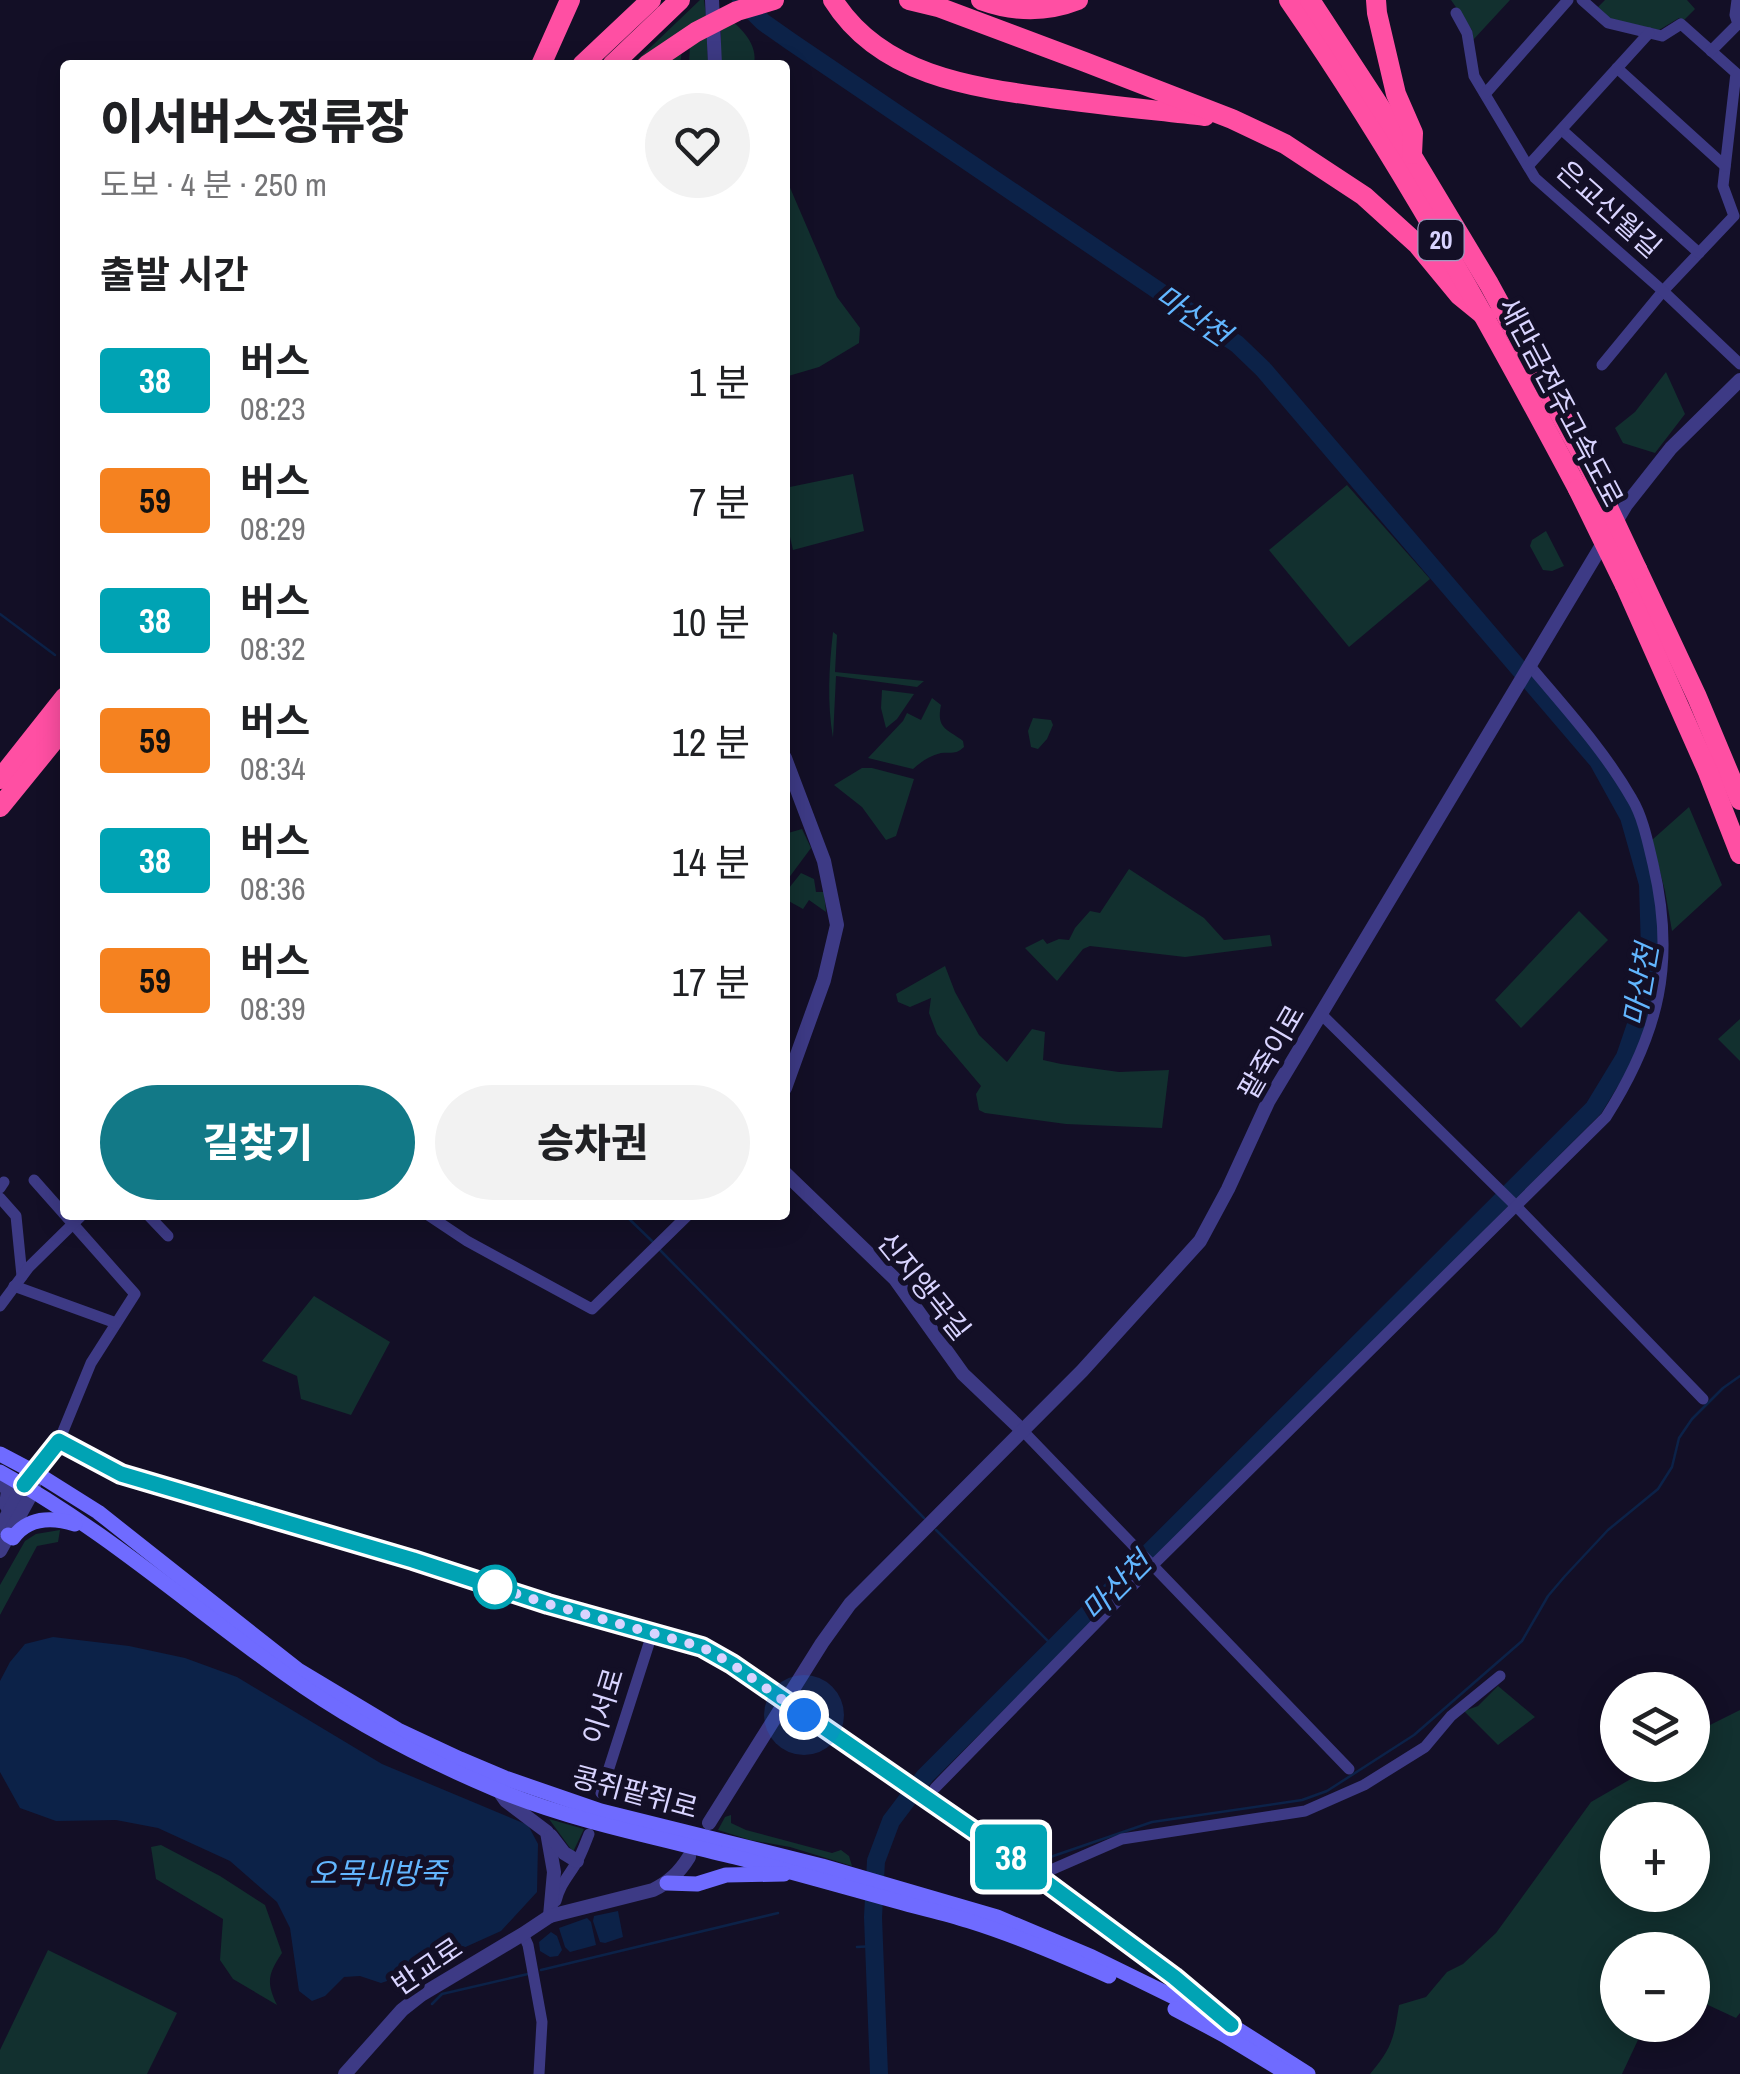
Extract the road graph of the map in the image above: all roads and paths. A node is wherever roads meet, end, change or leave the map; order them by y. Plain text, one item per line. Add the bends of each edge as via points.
1 (570, 0) edge
2 (650, 0) edge
3 (680, 0) edge
4 (712, 0) edge
5 (774, 0) edge
6 (833, 0) edge
7 (909, 0) edge
8 (981, 0) edge
9 (1078, 0) edge
10 (1288, 0) edge
11 (1310, 0) edge
12 (1376, 0) edge
13 (1568, 0) edge
14 (1582, 0) edge
15 (1737, 0) edge
16 (1456, 13) dead end
17 (1649, 32) junction
18 (705, 37) junction
19 (621, 42) junction
20 (1711, 51) junction
21 (543, 60) edge
22 (590, 60) edge
23 (614, 60) edge
24 (657, 60) edge
25 (713, 60) edge
26 (1617, 68) junction
27 (1485, 94) junction
28 (1232, 118) junction
29 (1562, 130) junction
30 (1412, 156) junction
31 (1528, 166) junction
32 (1725, 166) junction
33 (1699, 253) junction
34 (1664, 291) junction
35 (1486, 317) junction
36 (1740, 364) edge
37 (1602, 365) dead end
38 (1740, 380) edge
39 (1631, 577) junction
40 (1529, 668) junction
41 (60, 703) edge
42 (60, 733) edge
43 (790, 771) edge
44 (0, 778) edge
45 (1740, 800) edge
46 (0, 808) edge
47 (1740, 854) edge
48 (1321, 1014) junction
49 (790, 1074) edge
50 (790, 1179) edge
51 (34, 1180) dead end
52 (0, 1198) edge
53 (1513, 1203) junction
54 (60, 1204) edge
55 (76, 1220) edge
56 (78, 1220) edge
57 (153, 1220) edge
58 (436, 1220) edge
59 (683, 1220) edge
60 (168, 1236) dead end
61 (18, 1281) junction
62 (0, 1306) edge
63 (116, 1323) junction
64 (1703, 1398) dead end
65 (1024, 1431) junction
66 (59, 1441) junction
67 (0, 1454) edge
68 (0, 1472) edge
69 (0, 1480) edge
70 (31, 1483) junction
71 (10, 1511) junction
72 (91, 1528) junction
73 (4, 1532) edge
74 (0, 1551) edge
75 (1150, 1564) junction
76 (652, 1634) junction
77 (1500, 1676) dead end
78 (786, 1703) junction
79 (1350, 1769) dead end
80 (498, 1790) junction
81 (928, 1792) junction
82 (602, 1794) dead end
83 (710, 1823) dead end
84 (547, 1832) junction
85 (589, 1834) dead end
86 (688, 1858) dead end
87 (575, 1865) junction
88 (793, 1872) junction
89 (1037, 1876) junction
90 (852, 1881) junction
91 (667, 1883) junction
92 (897, 1894) junction
93 (550, 1916) junction
94 (524, 1934) junction
95 (1231, 2025) junction
96 (346, 2074) edge
97 (539, 2074) edge
98 (1288, 2074) edge
99 (1308, 2074) edge

1 - 21 highway
2 - 19 highway
3 - 19 highway
4 - 18 street
5 - 18 highway via 737,11
6 - 28 highway via 882,51 940,77 1089,104
7 - 28 highway
8 - 9 highway via 1042,10
10 - 35 highway, 새만금전주고속도로 / 20
11 - 30 highway, 새만금전주고속도로 / 20
12 - 30 highway via 1396,94 1413,133
13 - 27 street
14 - 17 street via 1608,23
15 - 20 street via 1738,24
16 - 27 street, 은교신월길
17 - 20 street via 1662,36 1681,24
17 - 26 street
18 - 24 highway
18 - 25 street
19 - 22 highway
19 - 23 highway
20 - 32 street via 1736,73
26 - 29 street
26 - 32 street
27 - 31 street, 은교신월길
28 - 35 highway via 1364,196
29 - 31 street
29 - 33 street
30 - 39 highway, 새만금전주고속도로 / 20, bridge via 1590,469
31 - 34 street, 은교신월길
32 - 33 street via 1722,186 1734,216
33 - 34 street
34 - 36 street, 은교신월길
34 - 37 street
35 - 39 highway, 새만금전주고속도로 / 20, bridge
38 - 40 street, 팥죽이로 via 1671,448 1626,505
39 - 45 highway, 새만금전주고속도로 / 20 via 1697,696
39 - 47 highway, 새만금전주고속도로 / 20
40 - 48 street, 팥죽이로
40 - 53 street via 1600,748 1634,802 1662,902 1665,942 1655,1018 1623,1090 1606,1116
41 - 44 highway
42 - 46 highway
43 - 49 street via 824,861 837,925
48 - 53 street
48 - 65 street, 팥죽이로 via 1268,1102 1200,1241
50 - 65 street, 신지앵곡길 via 894,1279 963,1374
51 - 54 street
52 - 61 street via 16,1216
53 - 64 street
53 - 75 street
55 - 61 street
56 - 63 street via 135,1294
57 - 60 street
58 - 59 street via 592,1309
61 - 62 street
61 - 63 street
63 - 66 street via 91,1363
65 - 75 street
65 - 78 street, 팥죽이로 via 850,1604
66 - 70 street
66 - 76 street via 121,1474
67 - 70 main road, 콩쥐팥쥐로
68 - 70 main road, 콩쥐팥쥐로
69 - 71 street
70 - 71 street
70 - 72 main road, 콩쥐팥쥐로
70 - 73 street
70 - 90 main road, 콩쥐팥쥐로 via 98,1512 298,1670 398,1730 554,1796
71 - 73 street
72 - 73 main road via 53,1519 31,1522 13,1538
72 - 80 main road, 콩쥐팥쥐로 via 284,1674 400,1746
73 - 74 street
75 - 79 street
75 - 81 street
76 - 78 street via 702,1647
76 - 82 street, 이서로
77 - 89 street via 1451,1716 1426,1748 1305,1811 1122,1839
78 - 81 street via 901,1782
78 - 83 street, 팥죽이로
80 - 84 street
80 - 88 main road, 콩쥐팥쥐로 via 572,1816
81 - 89 street
84 - 87 street
84 - 93 street via 554,1872
85 - 87 street
86 - 91 street
87 - 93 street
88 - 90 main road, 콩쥐팥쥐로
88 - 91 main road
89 - 95 street
90 - 92 main road, 콩쥐팥쥐로
91 - 93 street
92 - 95 main road, 콩쥐팥쥐로 via 997,1917
92 - 98 main road, 콩쥐팥쥐로 via 1127,1984
93 - 94 street, 반교로
94 - 96 street, 반교로 via 421,1994
94 - 97 street via 542,2022
95 - 99 main road, 콩쥐팥쥐로

